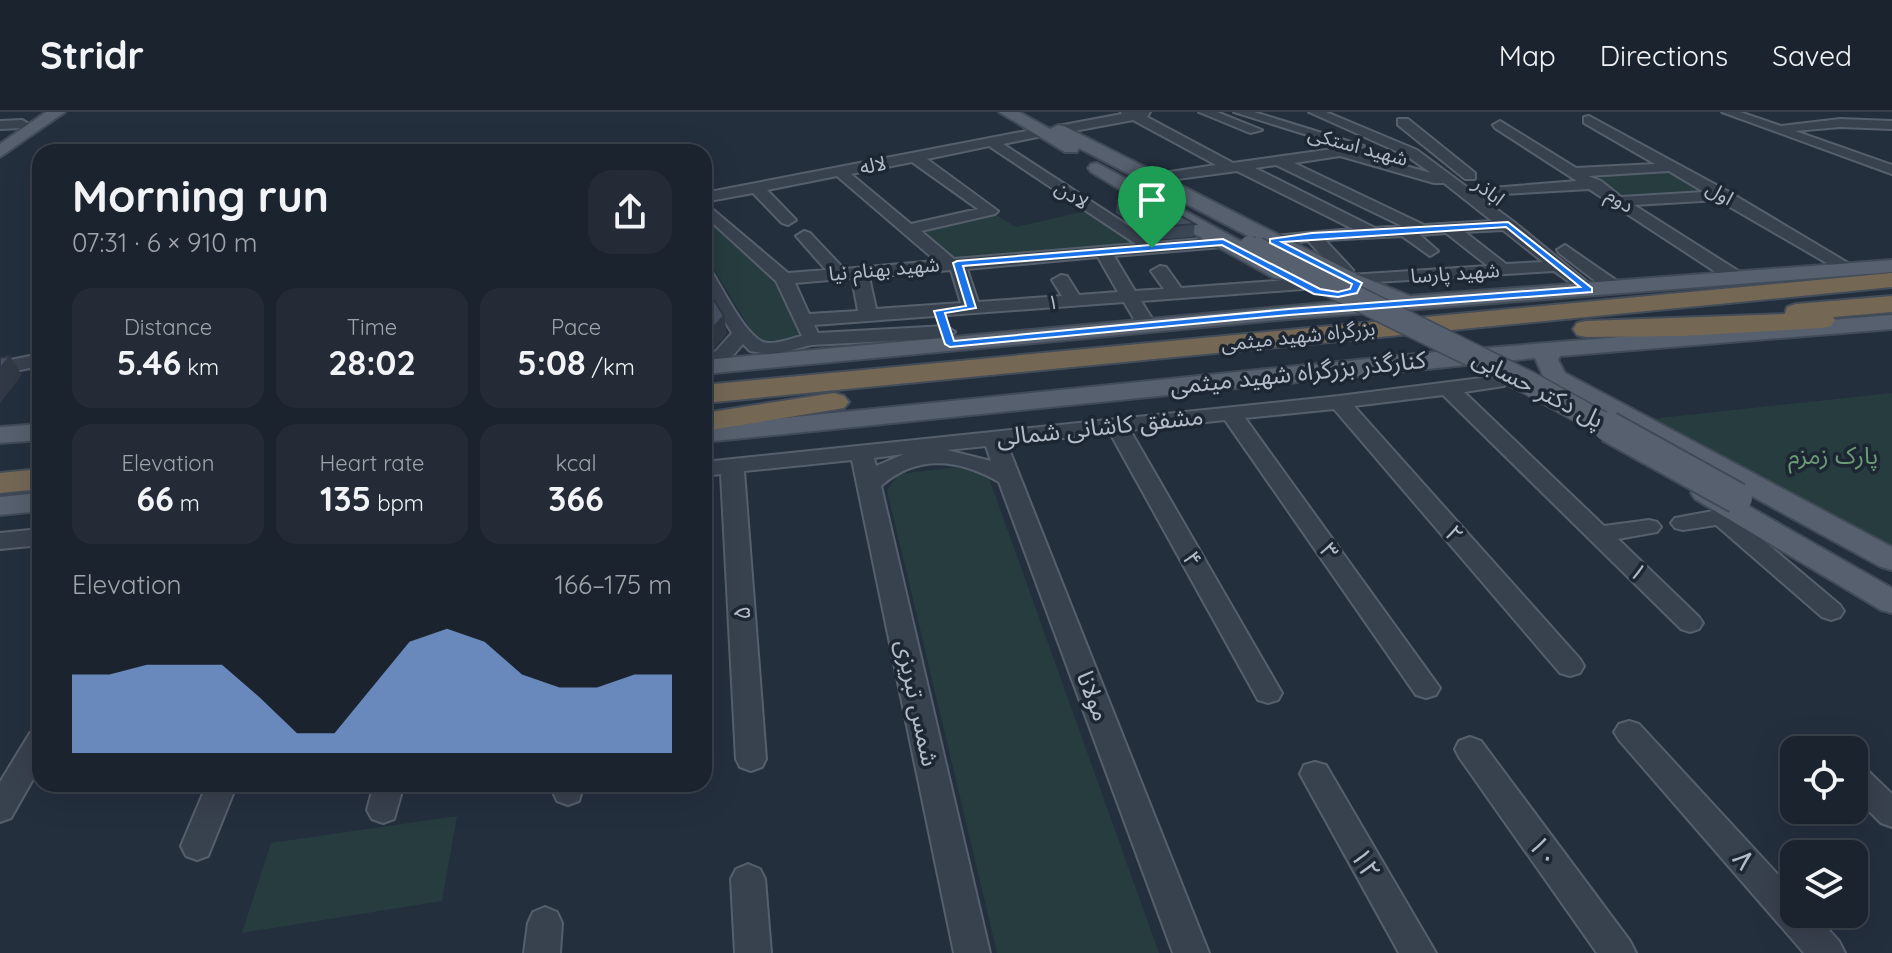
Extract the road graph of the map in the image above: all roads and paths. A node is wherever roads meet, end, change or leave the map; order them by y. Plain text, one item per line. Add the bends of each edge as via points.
1 (38, 112) edge
2 (57, 112) edge
3 (1007, 112) edge
4 (1026, 112) edge
5 (1155, 112) edge
6 (1240, 112) edge
7 (1315, 112) edge
8 (1728, 112) edge
9 (1738, 112) edge
10 (1849, 112) edge
11 (1211, 113) edge
12 (1131, 114) edge
13 (1589, 120) dead end
14 (1403, 122) dead end
15 (1275, 123) junction
16 (22, 124) junction
17 (0, 125) edge
18 (1500, 125) dead end
19 (1885, 125) edge
20 (1786, 128) junction
21 (1050, 131) junction
22 (1258, 131) junction
23 (0, 138) edge
24 (991, 142) junction
25 (0, 152) edge
26 (1340, 152) junction
27 (1892, 153) edge
28 (1865, 155) junction
29 (915, 157) junction
30 (1279, 161) junction
31 (1430, 166) junction
32 (1236, 167) junction
33 (1673, 167) junction
34 (1892, 167) edge
35 (840, 172) junction
36 (1576, 172) junction
37 (1155, 178) junction
38 (1596, 184) junction
39 (1457, 185) junction
40 (756, 188) junction
41 (1491, 192) junction
42 (1724, 195) junction
43 (712, 196) edge
44 (1147, 199) junction
45 (1622, 201) junction
46 (1095, 210) junction
47 (712, 214) edge
48 (788, 220) dead end
49 (1508, 225) junction
50 (909, 229) junction
51 (1451, 229) junction
52 (1416, 231) junction
53 (1375, 234) junction
54 (804, 236) dead end
55 (1312, 236) junction
56 (1223, 242) junction
57 (1261, 243) junction
58 (1152, 248) junction
59 (1430, 251) dead end
60 (1103, 252) junction
61 (954, 264) junction
62 (1499, 266) dead end
63 (1560, 266) junction
64 (1892, 267) edge
65 (1850, 269) junction
66 (859, 271) junction
67 (1160, 271) dead end
68 (838, 273) junction
69 (1351, 278) junction
70 (1737, 278) junction
71 (784, 279) junction
72 (1061, 280) dead end
73 (1892, 280) edge
74 (712, 286) edge
75 (1614, 287) junction
76 (1310, 288) junction
77 (1415, 289) junction
78 (1224, 290) junction
79 (1588, 290) junction
80 (1176, 293) junction
81 (1131, 297) junction
82 (1074, 301) junction
83 (1892, 304) edge
84 (1238, 306) dead end
85 (971, 308) junction
86 (1562, 309) junction
87 (939, 311) junction
88 (1289, 312) junction
89 (868, 315) junction
90 (1892, 316) edge
91 (803, 320) junction
92 (1892, 322) edge
93 (1147, 325) junction
94 (1586, 329) junction
95 (742, 334) junction
96 (811, 339) junction
97 (1553, 348) junction
98 (950, 358) junction
99 (1436, 359) junction
100 (712, 361) edge
101 (32, 362) edge
102 (712, 366) edge
103 (0, 368) edge
104 (1555, 378) junction
105 (1506, 384) junction
106 (712, 386) edge
107 (1448, 388) junction
108 (712, 393) edge
109 (1339, 402) junction
110 (712, 408) edge
111 (1231, 414) junction
112 (712, 420) edge
113 (1117, 426) junction
114 (32, 433) edge
115 (712, 433) edge
116 (0, 435) edge
117 (994, 439) junction
118 (862, 453) junction
119 (32, 463) edge
120 (0, 466) edge
121 (732, 466) junction
122 (712, 468) edge
123 (1009, 478) junction
124 (32, 480) edge
125 (0, 483) edge
126 (869, 484) junction
127 (32, 496) edge
128 (0, 499) edge
129 (32, 503) edge
130 (1734, 504) junction
131 (0, 506) edge
132 (1683, 523) dead end
133 (1649, 527) dead end
134 (1599, 534) junction
135 (32, 538) edge
136 (1, 542) edge
137 (1892, 560) edge
138 (1892, 572) edge
139 (1892, 587) edge
140 (1892, 602) edge
141 (1831, 611) dead end
142 (1690, 623) dead end
143 (1570, 666) dead end
144 (1426, 688) dead end
145 (1268, 693) dead end
146 (1629, 732) dead end
147 (1470, 749) dead end
148 (32, 755) edge
149 (751, 759) dead end
150 (1315, 774) dead end
151 (1868, 791) edge
152 (219, 792) edge
153 (0, 809) edge
154 (1892, 814) edge
155 (197, 846) dead end
156 (748, 879) dead end
157 (753, 953) edge
158 (972, 953) edge
159 (1191, 953) edge
160 (1418, 953) edge
161 (1618, 953) edge
162 (1827, 953) edge

1 - 16 main road
2 - 25 main road
3 - 21 main road
4 - 21 main road
5 - 12 street
6 - 15 street, شهید استکی
7 - 31 street via 1412,153
8 - 34 street
9 - 20 street
10 - 19 street
11 - 22 street
12 - 21 street
12 - 32 street
13 - 33 street, اول
14 - 41 street, اباذر
15 - 22 street
15 - 31 street, شهید استکی
16 - 17 street
16 - 23 main road
18 - 36 street, دوم
19 - 20 street
20 - 28 street
21 - 24 street, لاله
21 - 37 main road
21 - 44 main road
21 - 57 main road
22 - 26 street
24 - 29 street, لاله
24 - 46 street, لادن
26 - 30 street
26 - 39 street
27 - 28 street
28 - 34 street
29 - 35 street, لاله
29 - 50 street via 990,211
30 - 32 street
30 - 52 street
31 - 39 street
32 - 37 street
32 - 53 street
33 - 36 street
33 - 42 street, اول
35 - 40 street, لاله
35 - 50 street
36 - 38 street, دوم
37 - 57 main road
38 - 41 street
38 - 45 street, دوم
39 - 49 street
40 - 43 street, لاله
40 - 48 street
41 - 75 street, اباذر
42 - 45 street
42 - 65 street, اول
44 - 46 street
44 - 56 main road
45 - 70 street, دوم
46 - 58 street, لادن
47 - 71 street
49 - 51 street
49 - 63 street
50 - 61 street
51 - 52 street
51 - 62 street
52 - 53 street
52 - 59 street
53 - 55 street
54 - 68 street
55 - 57 street
55 - 69 street
56 - 58 street, شهید بهنام نیا
56 - 76 main road
57 - 69 main road
57 - 130 main road, پل دکتر حسابی, bridge via 1529,383
58 - 60 street, شهید بهنام نیا
60 - 61 street, شهید بهنام نیا
60 - 81 street
61 - 66 street, شهید بهنام نیا
61 - 85 street
63 - 77 street, شهید پارسا
63 - 79 street
64 - 65 main road
64 - 86 highway
65 - 70 main road
66 - 68 street, شهید بهنام نیا
66 - 89 street
67 - 80 street
68 - 71 street, شهید بهنام نیا
69 - 76 main road via 1354,291 1347,293
69 - 77 main road
70 - 75 main road
71 - 91 street
72 - 82 street
73 - 86 highway, بزرگراه شهید میثمی
74 - 95 street
75 - 79 main road
76 - 78 street, ۱
76 - 88 main road via 1307,302
77 - 79 main road
77 - 88 main road
78 - 80 street, ۱
78 - 84 street
80 - 81 street, ۱
81 - 82 street, ۱
81 - 93 street
82 - 85 street, ۱
83 - 94 highway, بزرگراه شهید میثمی
85 - 87 street, ۱
86 - 98 highway, بزرگراه شهید میثمی
87 - 89 street, ۱
87 - 98 street
88 - 93 main road
89 - 91 street, ۱
90 - 94 highway
91 - 96 street
92 - 97 main road, کنارگذر بزرگراه شهید میثمی
93 - 98 main road
94 - 98 highway, بزرگراه شهید میثمی
95 - 96 street via 757,347 772,349
95 - 100 street
96 - 98 street
97 - 99 main road, کنارگذر بزرگراه شهید میثمی
97 - 104 main road via 1546,360
98 - 102 main road
98 - 106 highway via 885,372
98 - 108 highway, بزرگراه شهید میثمی
98 - 110 highway, بزرگراه شهید میثمی
98 - 112 highway
99 - 105 main road via 1468,365
99 - 115 main road, کنارگذر بزرگراه شهید میثمی
101 - 103 street
104 - 105 main road
104 - 137 main road
105 - 107 street, مشفق کاشانی شمالی
105 - 130 main road
107 - 109 street, مشفق کاشانی شمالی
107 - 134 street, ۱
109 - 111 street, مشفق کاشانی شمالی
109 - 143 street, ۲
111 - 113 street, مشفق کاشانی شمالی
111 - 144 street, ۳
113 - 117 street, مشفق کاشانی شمالی
113 - 145 street, ۴
114 - 116 main road
117 - 118 street, مشفق کاشانی شمالی
117 - 123 street, مولانا
118 - 121 street, مشفق کاشانی شمالی
118 - 126 street, شمس تبریزی
119 - 120 highway
121 - 122 street, مشفق کاشانی شمالی
121 - 149 street, ۵
123 - 126 street via 973,459 948,455 900,461
123 - 159 street, مولانا
124 - 125 highway
126 - 158 street, شمس تبریزی
127 - 128 highway
129 - 131 main road
130 - 132 street
130 - 138 main road
130 - 139 main road
130 - 140 main road
130 - 141 street
133 - 134 street
134 - 142 street, ۱
135 - 136 street
146 - 162 street, ۸
147 - 161 street, ۱۰
148 - 153 street
150 - 160 street, ۱۲
151 - 154 street
152 - 155 street
156 - 157 street

